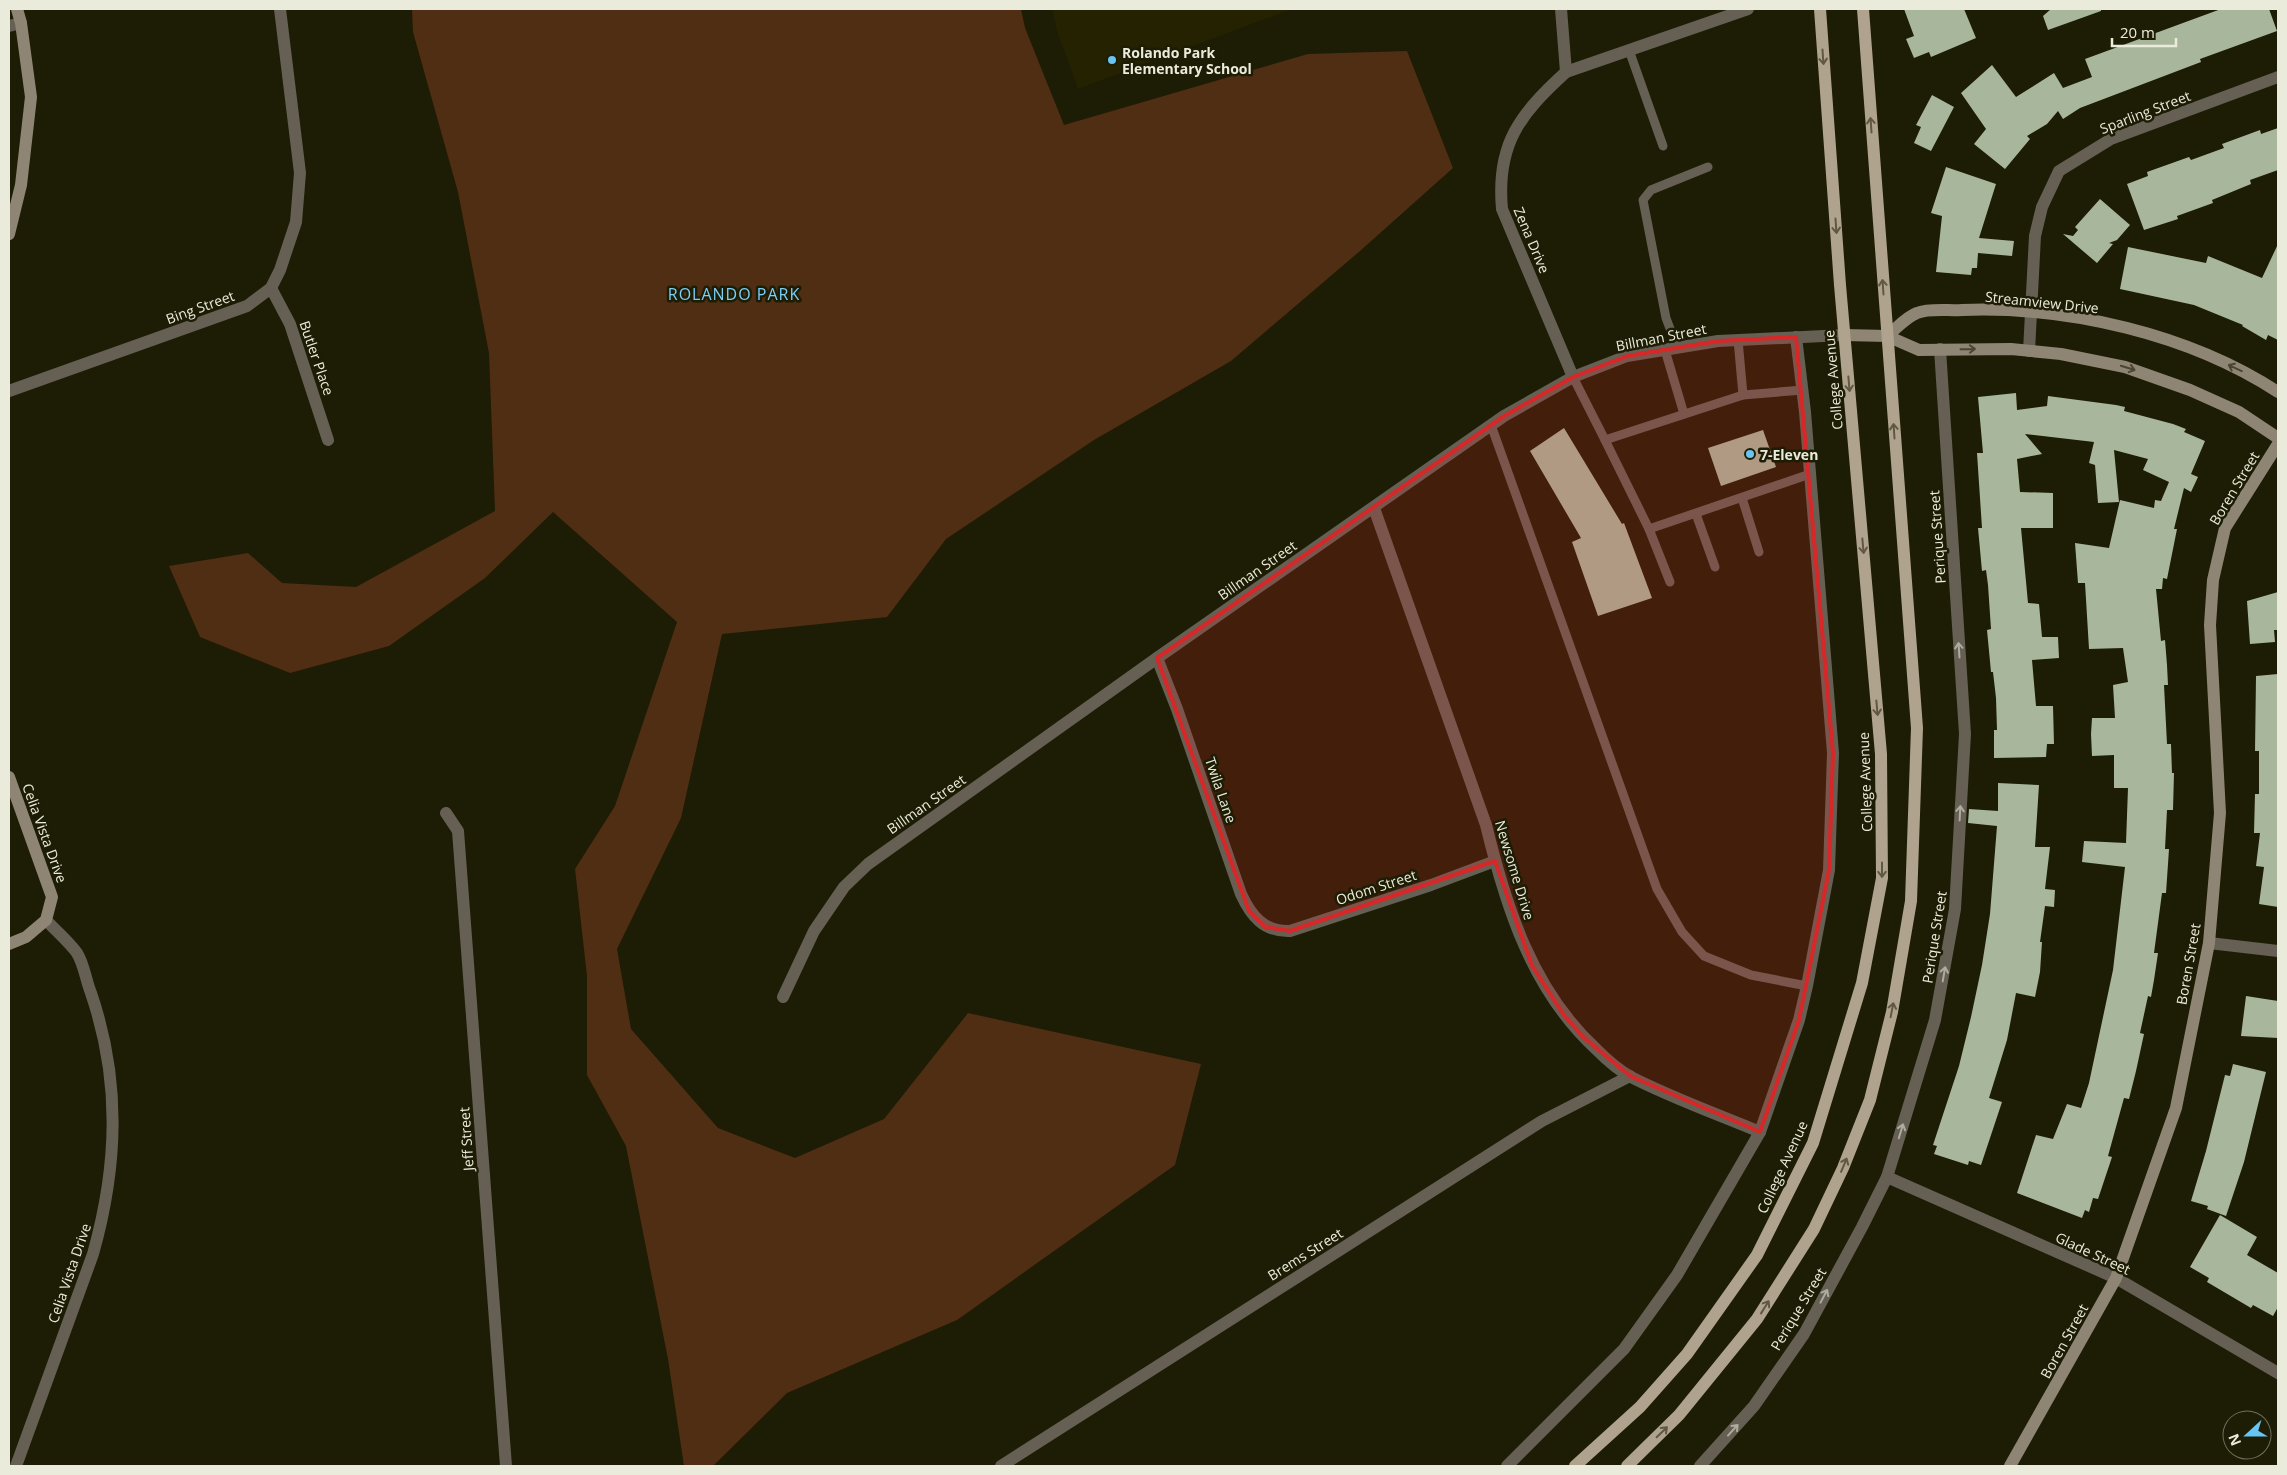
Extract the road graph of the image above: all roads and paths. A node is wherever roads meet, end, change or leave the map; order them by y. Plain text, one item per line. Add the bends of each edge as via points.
1 (17, 9) edge
2 (280, 9) edge
3 (1561, 9) edge
4 (1748, 9) edge
5 (1820, 9) edge
6 (1863, 9) edge
7 (15, 25) edge
8 (1629, 50) junction
9 (1566, 72) junction
10 (2278, 77) edge
11 (1663, 146) dead end
12 (1708, 167) dead end
13 (9, 234) edge
14 (271, 288) junction
15 (2030, 313) junction
16 (1844, 335) junction
17 (1886, 336) junction
18 (1796, 337) junction
19 (1738, 340) junction
20 (1671, 349) junction
21 (1940, 349) junction
22 (2029, 351) junction
23 (1573, 377) junction
24 (1803, 390) junction
25 (9, 391) edge
26 (2278, 392) edge
27 (1743, 395) junction
28 (1684, 414) junction
29 (1491, 425) junction
30 (2278, 438) edge
31 (328, 440) dead end
32 (1605, 440) junction
33 (2278, 444) edge
34 (1810, 474) junction
35 (1742, 498) junction
36 (1374, 508) junction
37 (1696, 514) junction
38 (1649, 529) junction
39 (1760, 552) dead end
40 (1715, 567) dead end
41 (1670, 582) dead end
42 (1157, 658) junction
43 (9, 777) edge
44 (446, 813) dead end
45 (1495, 861) junction
46 (46, 920) junction
47 (1265, 927) joint
48 (2209, 943) junction
49 (9, 944) edge
50 (2278, 952) edge
51 (1808, 986) junction
52 (783, 997) dead end
53 (1630, 1076) junction
54 (1760, 1132) junction
55 (1886, 1177) junction
56 (2116, 1278) junction
57 (2278, 1373) edge
58 (16, 1466) edge
59 (506, 1466) edge
60 (1001, 1466) edge
61 (1507, 1466) edge
62 (1575, 1466) edge
63 (1627, 1466) edge
64 (1700, 1466) edge
65 (2010, 1466) edge

1 - 7 street
2 - 14 street, Bing Street via 300,173 296,222
3 - 9 street
4 - 8 street
5 -> 16 main road, College Avenue
17 -> 6 main road
7 - 13 street via 31,97 21,185
8 - 9 street
8 - 11 lane
9 - 23 street, Zena Drive via 1527,111 1516,128 1504,159 1501,192 1502,209
10 - 15 street, Sparling Street via 2111,139 2059,171 2042,207 2035,236
12 - 20 lane via 1651,190 1643,200
14 - 25 street, Bing Street via 247,306
14 - 31 street, Butler Place via 290,324
15 - 17 street, Streamview Drive via 2002,310 1918,312
15 - 22 street, Sparling Street
26 -> 15 street, Streamview Drive via 2260,380 2203,354 2135,330 2078,318
16 - 17 street
16 - 18 street, Billman Street
16 -> 62 main road, College Avenue via 1881,754 1882,878 1862,983 1813,1143 1757,1255 1687,1354 1640,1406
17 - 21 street via 1919,350
63 -> 17 main road via 1679,1415 1758,1319 1814,1230 1870,1100 1892,1012 1910,902 1917,728
18 - 19 street, Billman Street
18 - 24 street
19 - 20 street, Billman Street
19 - 27 lane
20 - 23 street, Billman Street via 1627,356
20 - 28 lane
21 -> 22 street
55 -> 21 street, Perique Street via 1936,1020 1956,909 1964,734
22 -> 30 street via 2125,367 2198,393 2239,412
23 - 29 street, Billman Street
23 - 32 lane
24 - 27 lane
24 - 34 street
27 - 28 lane
28 - 32 lane
29 - 36 street, Billman Street
29 - 51 lane via 1657,889 1682,932 1704,956 1751,975
32 - 38 lane
33 - 48 street, Boren Street via 2225,528 2213,580 2210,625 2220,814
34 - 35 lane
34 - 51 street via 1833,753 1829,870
35 - 37 lane
35 - 39 lane
36 - 42 street, Billman Street
36 - 45 street, Newsome Drive via 1486,825
37 - 38 lane
37 - 40 lane
38 - 41 lane
42 - 47 street, Twila Lane via 1241,894 1249,911
42 - 52 street, Billman Street via 868,864 844,887 814,931
43 - 46 street, Celia Vista Drive via 52,896
44 - 59 street, Jeff Street via 458,831
45 - 47 street, Odom Street via 1431,886 1290,931 1280,932
45 - 53 street, Newsome Drive via 1521,940 1546,989 1583,1037
46 - 49 street via 26,938
46 - 58 street, Celia Vista Drive via 77,954 102,1024 112,1091 112,1159 102,1223 93,1254
48 - 50 street
48 - 56 street, Boren Street via 2176,1108
51 - 54 street
53 - 54 street, Newsome Drive
53 - 60 street, Brems Street via 1542,1121
54 - 61 street via 1677,1275 1624,1349
55 - 56 street, Glade Street
64 -> 55 street, Perique Street via 1754,1406 1804,1334
56 - 57 street, Glade Street
56 - 65 street, Boren Street

